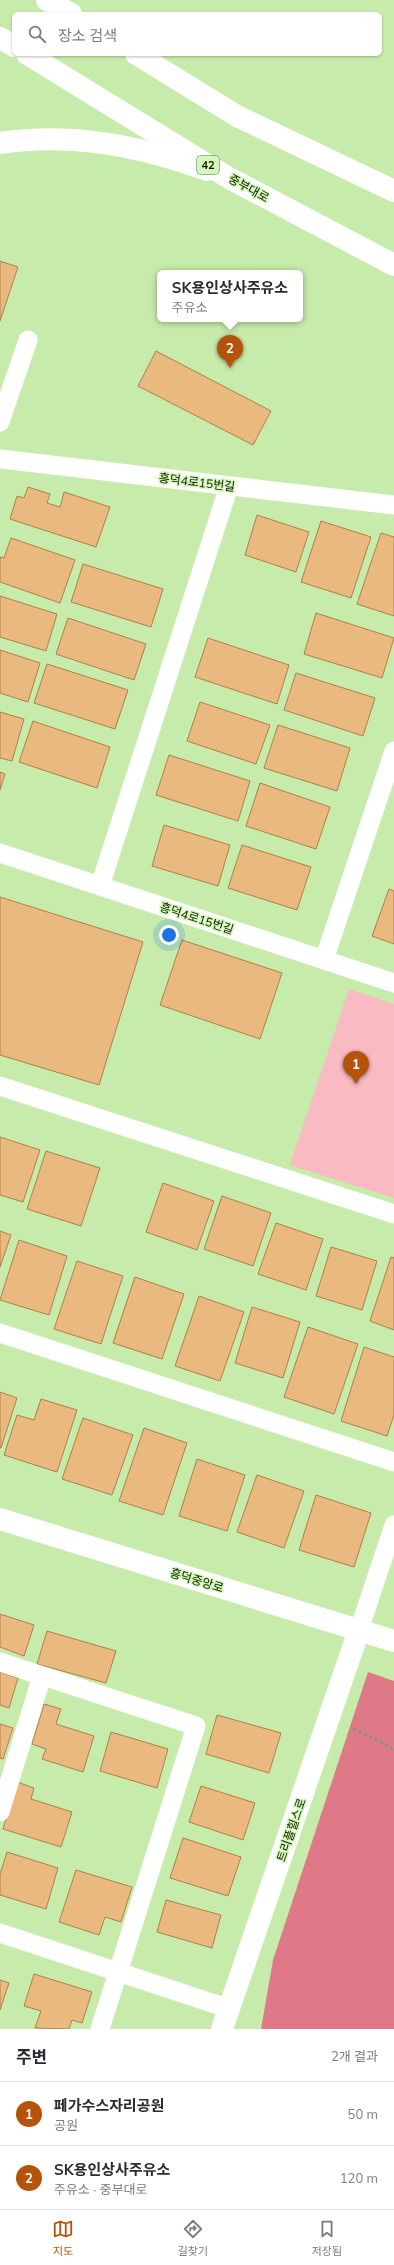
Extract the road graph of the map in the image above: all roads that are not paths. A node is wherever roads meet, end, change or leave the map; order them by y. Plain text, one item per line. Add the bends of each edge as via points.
1 (47, 0) edge
2 (68, 12) edge
3 (0, 38) edge
4 (12, 45) edge
5 (30, 56) edge
6 (139, 56) edge
7 (0, 143) edge
8 (229, 178) junction
9 (394, 191) edge
10 (394, 265) edge
11 (28, 340) dead end
12 (0, 422) edge
13 (0, 459) edge
14 (229, 486) junction
15 (394, 505) edge
16 (394, 752) edge
17 (0, 853) edge
18 (100, 886) junction
19 (324, 960) junction
20 (394, 983) edge
21 (0, 1086) edge
22 (394, 1214) edge
23 (0, 1333) edge
24 (394, 1462) edge
25 (0, 1519) edge
26 (394, 1525) edge
27 (359, 1630) junction
28 (394, 1641) edge
29 (0, 1662) edge
30 (42, 1676) junction
31 (0, 1812) edge
32 (0, 1933) edge
33 (120, 1972) junction
34 (226, 2019) edge
35 (100, 2029) edge

1 - 2 street
3 - 4 street
5 - 8 street, 중부대로 / 42
6 - 9 street via 237,116
7 - 8 street via 68,138 102,142 182,161
8 - 10 street, 중부대로 / 42
11 - 12 lane
13 - 14 lane, 흥덕4로15번길
14 - 15 lane, 흥덕4로15번길
14 - 18 lane
16 - 19 lane
17 - 18 lane, 흥덕4로15번길
18 - 19 lane, 흥덕4로15번길
19 - 20 lane, 흥덕4로15번길
21 - 22 lane
23 - 24 lane
25 - 27 street, 흥덕중앙로
26 - 27 lane
27 - 28 street, 흥덕중앙로
27 - 34 street, 트리플힐스로
29 - 30 lane
30 - 31 lane
30 - 33 lane via 196,1726
32 - 33 lane
33 - 34 lane
33 - 35 lane

